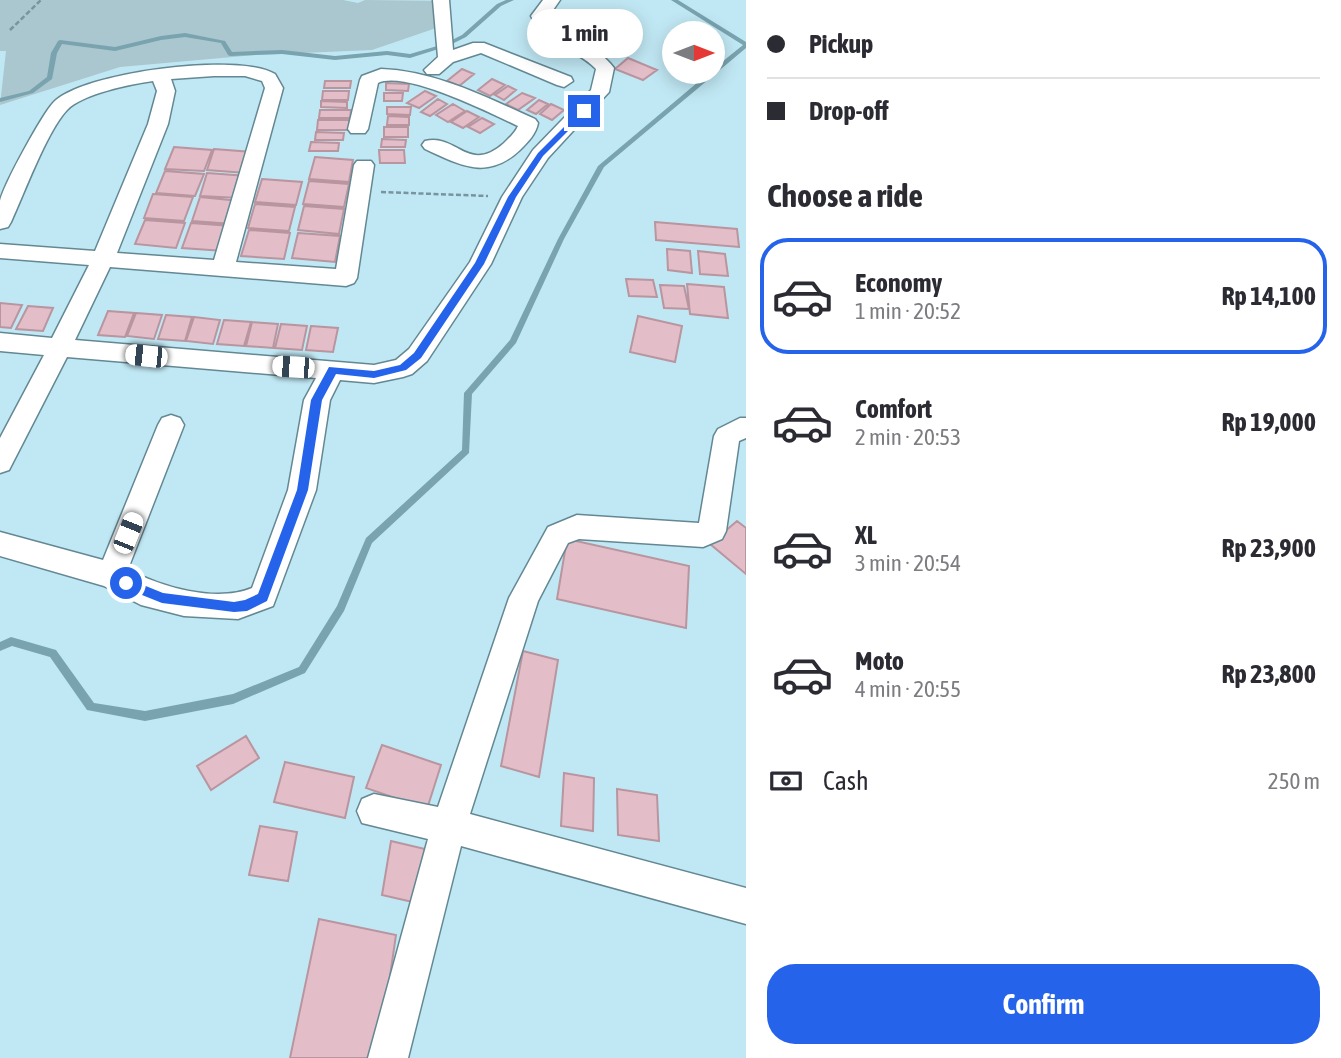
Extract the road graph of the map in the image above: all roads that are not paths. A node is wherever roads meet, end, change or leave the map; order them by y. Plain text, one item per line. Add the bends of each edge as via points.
1 (441, 0) edge
2 (551, 2) edge
3 (444, 47) junction
4 (160, 74) junction
5 (419, 79) junction
6 (564, 80) dead end
7 (358, 129) dead end
8 (432, 145) dead end
9 (364, 165) dead end
10 (0, 222) edge
11 (0, 251) edge
12 (103, 260) junction
13 (223, 267) junction
14 (0, 342) edge
15 (59, 348) junction
16 (333, 369) junction
17 (171, 425) dead end
18 (746, 428) edge
19 (0, 462) edge
20 (0, 544) edge
21 (111, 575) junction
22 (374, 811) dead end
23 (449, 826) junction
24 (746, 906) edge
25 (388, 1058) edge

1 - 3 street
2 - 16 street via 540,16 541,23 596,56 605,68 600,92 540,155 512,197 480,264 418,355 403,368 374,374
3 - 5 street
3 - 6 street via 484,48
4 - 10 street via 113,81 61,105
4 - 12 street via 166,91 158,124
4 - 13 street via 261,73 274,88
5 - 7 street via 372,76
5 - 8 street via 528,122 526,131 509,149 486,164
9 - 13 street via 346,278
11 - 12 street
12 - 13 street
12 - 15 street
14 - 15 street
15 - 16 street
15 - 19 street
16 - 21 street via 317,400 302,490 263,597 234,607 162,598
17 - 21 street
18 - 23 street via 727,436 712,531 703,535 577,527 558,535 523,598
20 - 21 street
22 - 23 street
23 - 24 street
23 - 25 street

